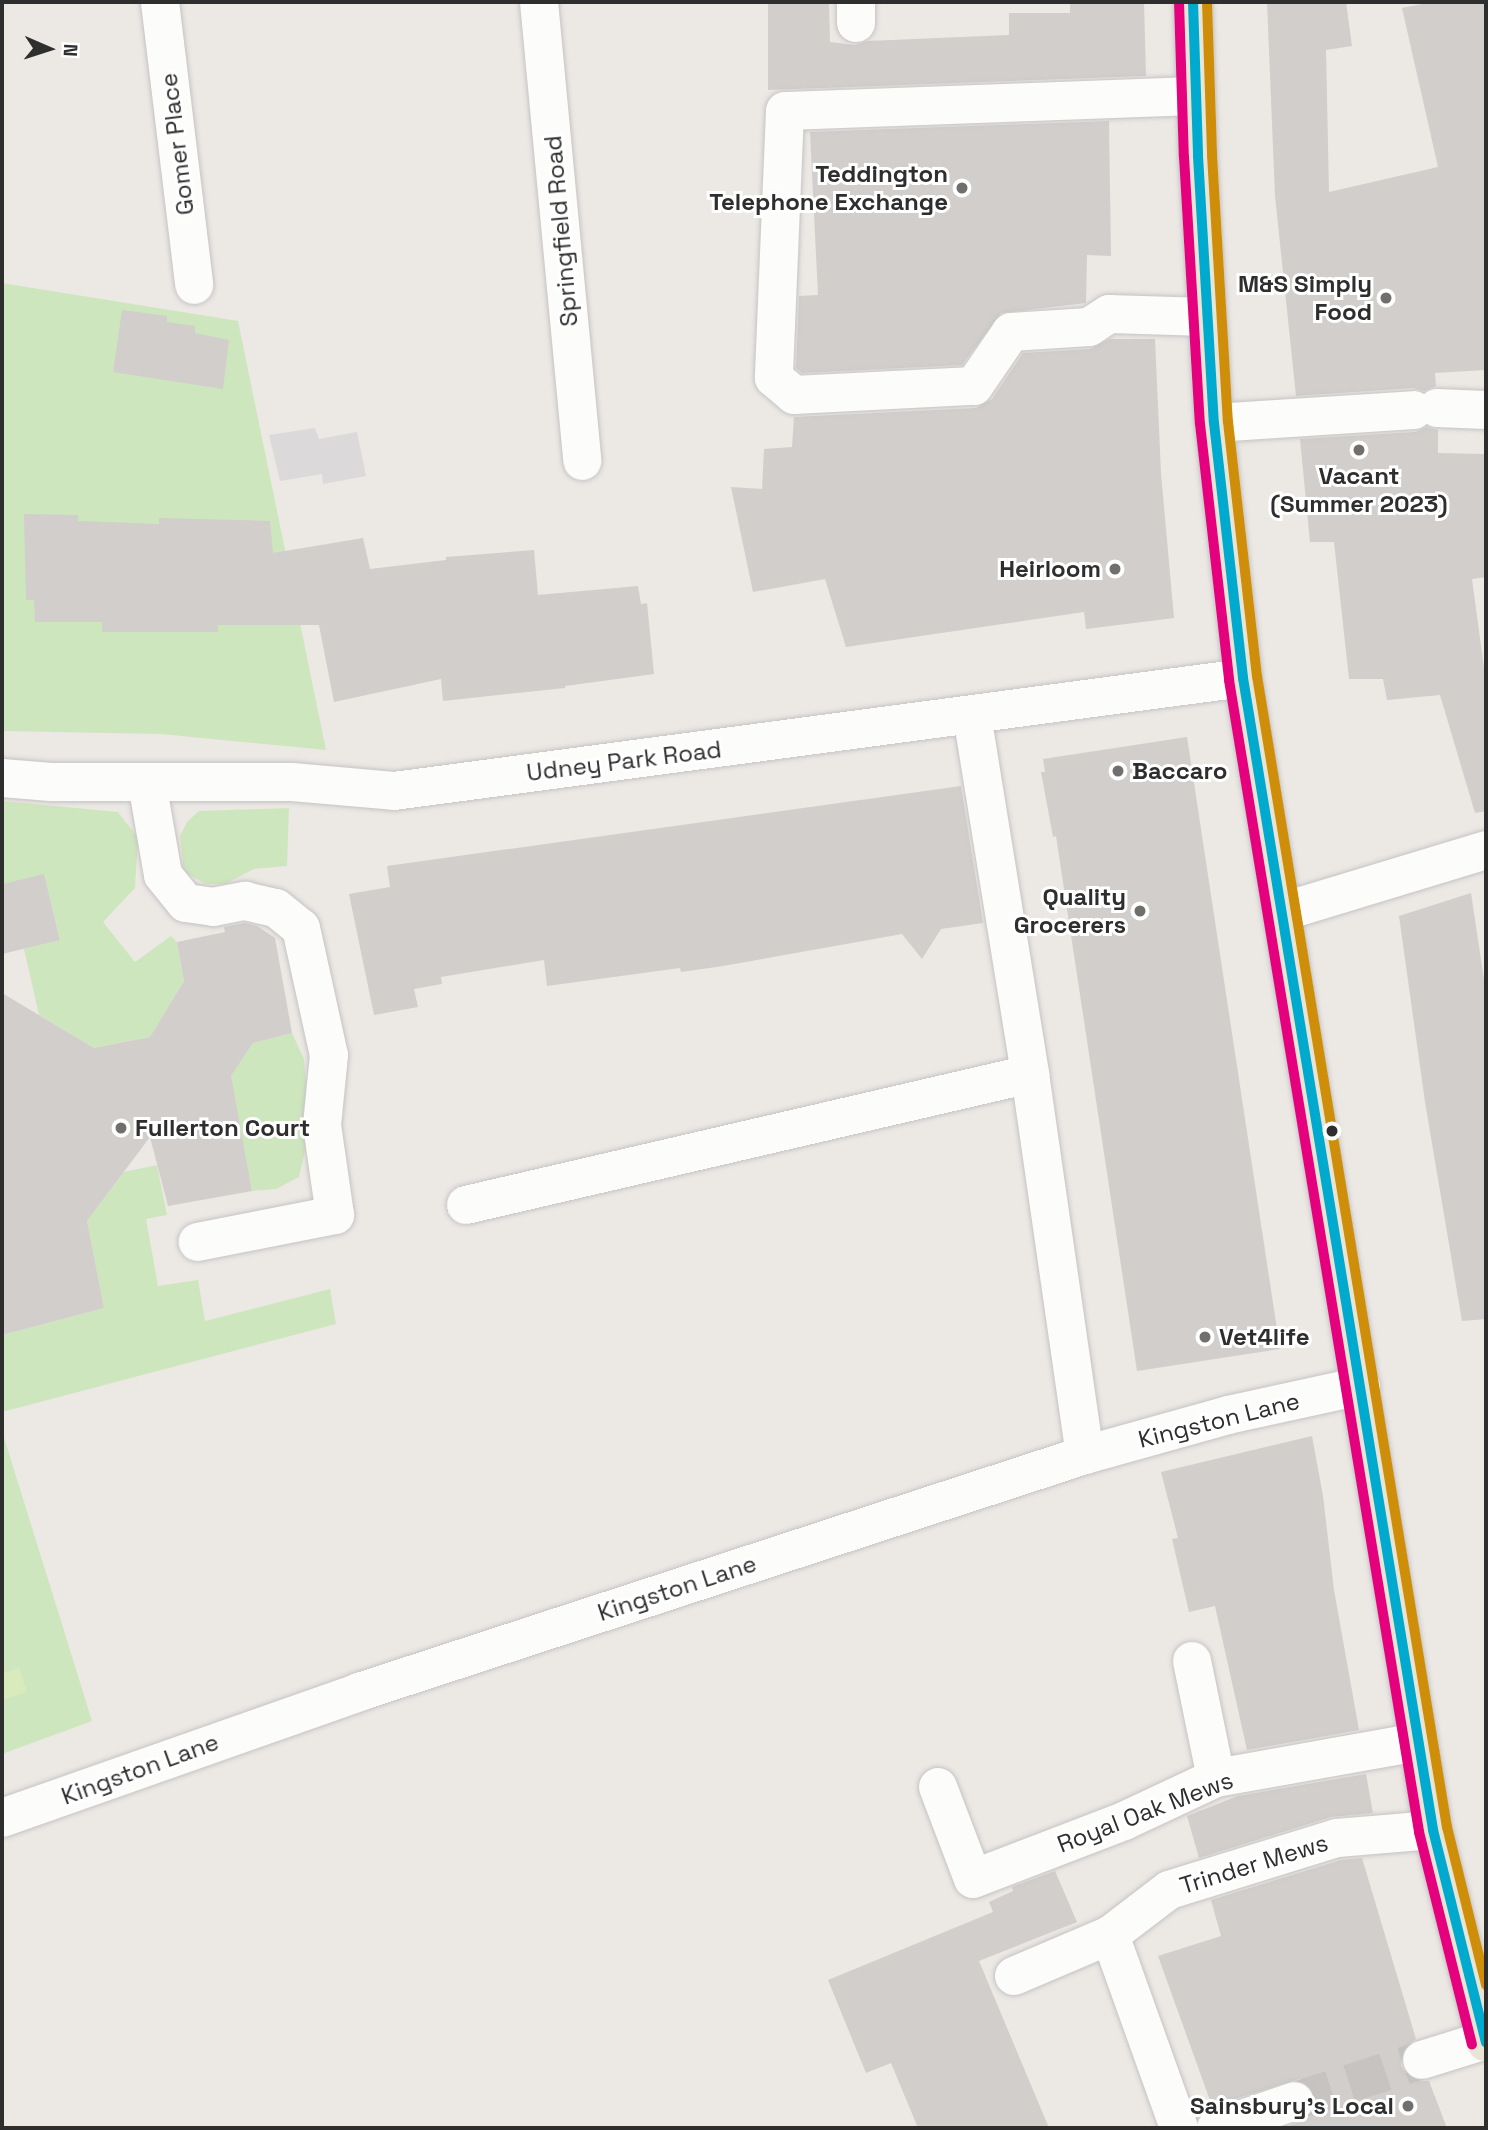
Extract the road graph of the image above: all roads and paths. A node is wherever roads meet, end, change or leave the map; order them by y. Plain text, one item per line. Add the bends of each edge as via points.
1 (160, 2) edge
2 (539, 2) edge
3 (1193, 2) edge
4 (1196, 96) junction
5 (194, 285) dead end
6 (1207, 317) junction
7 (1486, 410) edge
8 (1214, 422) junction
9 (582, 461) dead end
10 (1242, 678) junction
11 (972, 715) junction
12 (2, 778) edge
13 (147, 783) junction
14 (1486, 849) edge
15 (1282, 912) junction
16 (1030, 1074) junction
17 (466, 1205) dead end
18 (198, 1242) dead end
19 (1362, 1387) junction
20 (1085, 1455) junction
21 (1192, 1661) dead end
22 (1419, 1742) junction
23 (1216, 1778) junction
24 (937, 1787) dead end
25 (2, 1818) edge
26 (1433, 1830) junction
27 (1110, 1935) junction
28 (1014, 1976) dead end
29 (1486, 2041) edge
30 (1422, 2060) tunnel mouth
31 (1295, 2101) tunnel mouth
32 (1179, 2128) edge
33 (1216, 2128) edge

1 - 5 street, Gomer Place
2 - 9 street, Springfield Road
3 - 4 main road
4 - 6 main road
4 - 6 street via 785,111 774,378 794,396 974,386 1011,332 1089,327 1109,314
6 - 8 main road
7 - 8 street via 1426,409
8 - 10 main road
10 - 11 street, Udney Park Road
10 - 15 main road
11 - 13 street, Udney Park Road via 394,791 292,782
11 - 16 street
12 - 13 street, Udney Park Road
13 - 18 street via 163,875 186,903 213,907 245,901 276,908 301,928 329,1055 323,1125 335,1215
14 - 15 street
15 - 19 main road
16 - 17 street
16 - 20 street
19 - 20 street, Kingston Lane via 1228,1415
19 - 22 main road
20 - 25 street, Kingston Lane via 359,1692
21 - 23 street
22 - 23 street, Royal Oak Mews
22 - 26 main road
23 - 24 street, Royal Oak Mews via 1124,1821 973,1879
26 - 27 street, Trinder Mews via 1337,1838 1169,1890
26 - 29 main road
27 - 28 street, Trinder Mews
27 - 32 street
29 - 30 street
31 - 33 street

